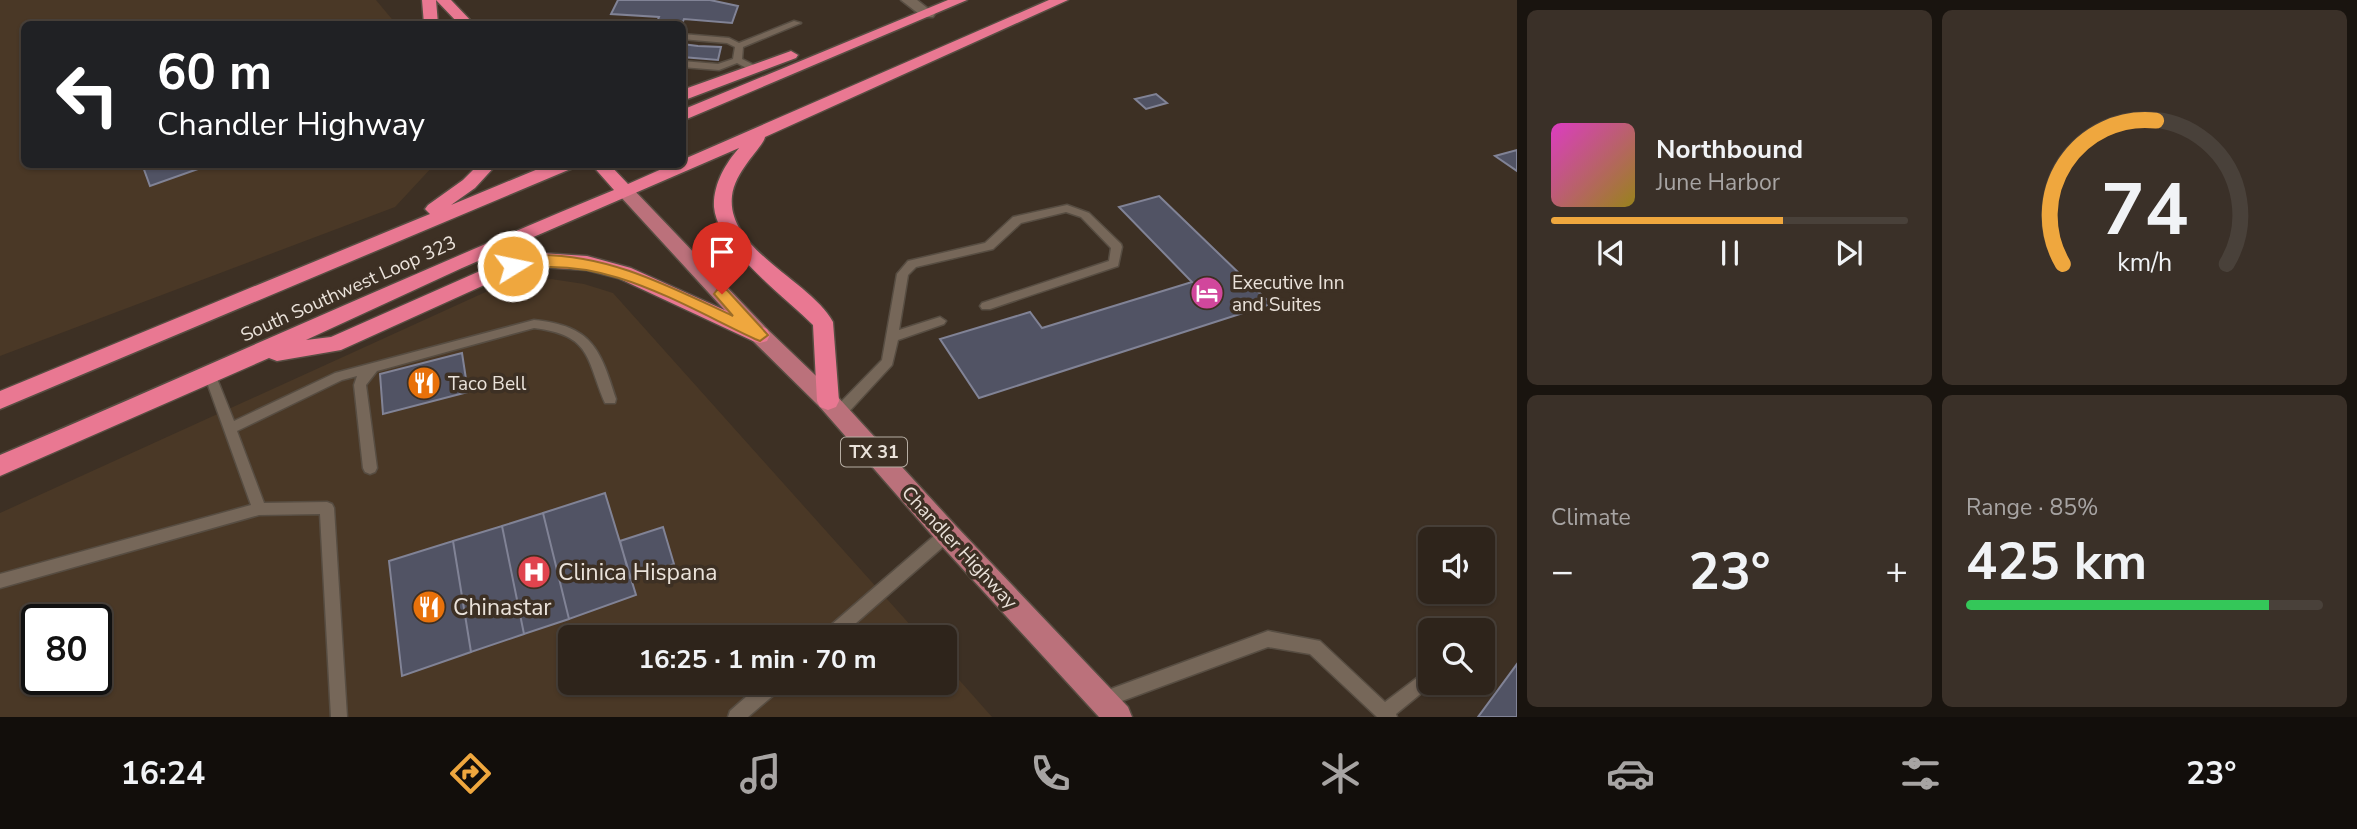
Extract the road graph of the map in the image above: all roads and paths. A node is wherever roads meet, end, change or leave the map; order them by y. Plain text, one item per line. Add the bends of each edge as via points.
1 (429, 0) edge
2 (443, 0) edge
3 (908, 0) edge
4 (960, 0) edge
5 (1061, 0) edge
6 (922, 16) junction
7 (431, 21) edge
8 (464, 21) edge
9 (797, 23) dead end
10 (686, 37) edge
11 (739, 46) junction
12 (737, 60) junction
13 (689, 62) edge
14 (755, 69) junction
15 (686, 95) edge
16 (686, 114) edge
17 (774, 126) junction
18 (686, 165) edge
19 (485, 168) edge
20 (557, 168) edge
21 (602, 168) edge
22 (680, 168) edge
23 (626, 192) junction
24 (403, 231) junction
25 (986, 306) dead end
26 (940, 321) dead end
27 (760, 335) junction
28 (892, 337) junction
29 (251, 357) junction
30 (375, 366) junction
31 (210, 374) junction
32 (610, 399) dead end
33 (0, 400) edge
34 (834, 407) junction
35 (230, 429) junction
36 (0, 466) edge
37 (370, 468) dead end
38 (259, 509) junction
39 (947, 534) junction
40 (0, 581) edge
41 (842, 625) edge
42 (1418, 687) edge
43 (761, 695) edge
44 (1111, 709) edge
45 (1387, 715) edge
46 (339, 717) edge
47 (736, 717) edge

1 - 7 highway
2 - 8 highway
3 - 6 street
4 - 6 highway
5 - 17 highway, South Southwest Loop 323
6 - 14 highway via 852,30
6 - 16 highway
9 - 11 lane
10 - 11 lane
11 - 12 lane
12 - 13 lane via 719,67
12 - 14 lane
14 - 15 highway
17 - 18 highway, South Southwest Loop 323
17 - 34 highway via 731,170 725,216 735,234 823,322
19 - 24 highway
20 - 24 highway, South Southwest Loop 323
21 - 23 highway, Chandler Highway / TX 31
22 - 23 highway, South Southwest Loop 323
23 - 27 main road, Chandler Highway / TX 31
23 - 29 highway, South Southwest Loop 323 via 455,263
24 - 33 highway, South Southwest Loop 323
25 - 28 lane via 1114,263 1117,247 1085,215 1067,208 1017,220 989,246 912,264 903,274
26 - 28 lane
27 - 29 highway via 624,273 587,263 540,260 496,272 334,344
27 - 34 main road, Chandler Highway / TX 31
28 - 34 lane via 888,362
29 - 31 highway, South Southwest Loop 323
30 - 32 lane via 521,326 546,325 566,330 591,347
30 - 35 lane via 339,376
30 - 37 lane via 360,385
31 - 35 lane
31 - 36 highway, South Southwest Loop 323
34 - 39 main road, Chandler Highway / TX 31
35 - 38 lane
38 - 40 lane
38 - 46 lane via 327,508
39 - 41 lane
39 - 44 main road, Chandler Highway / TX 31
42 - 45 lane
43 - 47 lane
44 - 45 lane via 1268,639 1314,647

